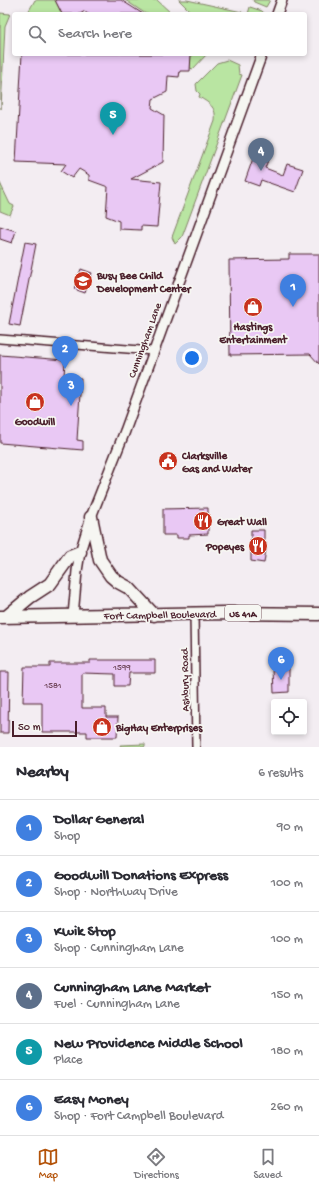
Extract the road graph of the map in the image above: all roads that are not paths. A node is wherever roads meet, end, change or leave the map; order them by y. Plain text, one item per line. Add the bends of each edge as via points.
1 (282, 0) edge
2 (278, 12) edge
3 (261, 56) edge
4 (0, 339) edge
5 (153, 351) junction
6 (91, 517) junction
7 (80, 552) junction
8 (194, 613) junction
9 (154, 614) junction
10 (319, 614) edge
11 (73, 616) junction
12 (3, 617) edge
13 (196, 747) edge

1 - 2 street
3 - 5 street, Cunningham Lane
4 - 5 street
5 - 6 street, Cunningham Lane
6 - 7 street, Cunningham Lane
6 - 9 highway via 100,560 111,576 129,588
7 - 11 street, Cunningham Lane
7 - 12 highway via 70,556 50,584
8 - 9 highway, Fort Campbell Boulevard / US 41A
8 - 10 highway, Fort Campbell Boulevard / US 41A
8 - 13 street, Ashbury Road
9 - 11 highway, Fort Campbell Boulevard / US 41A
11 - 12 highway, Fort Campbell Boulevard / US 41A

